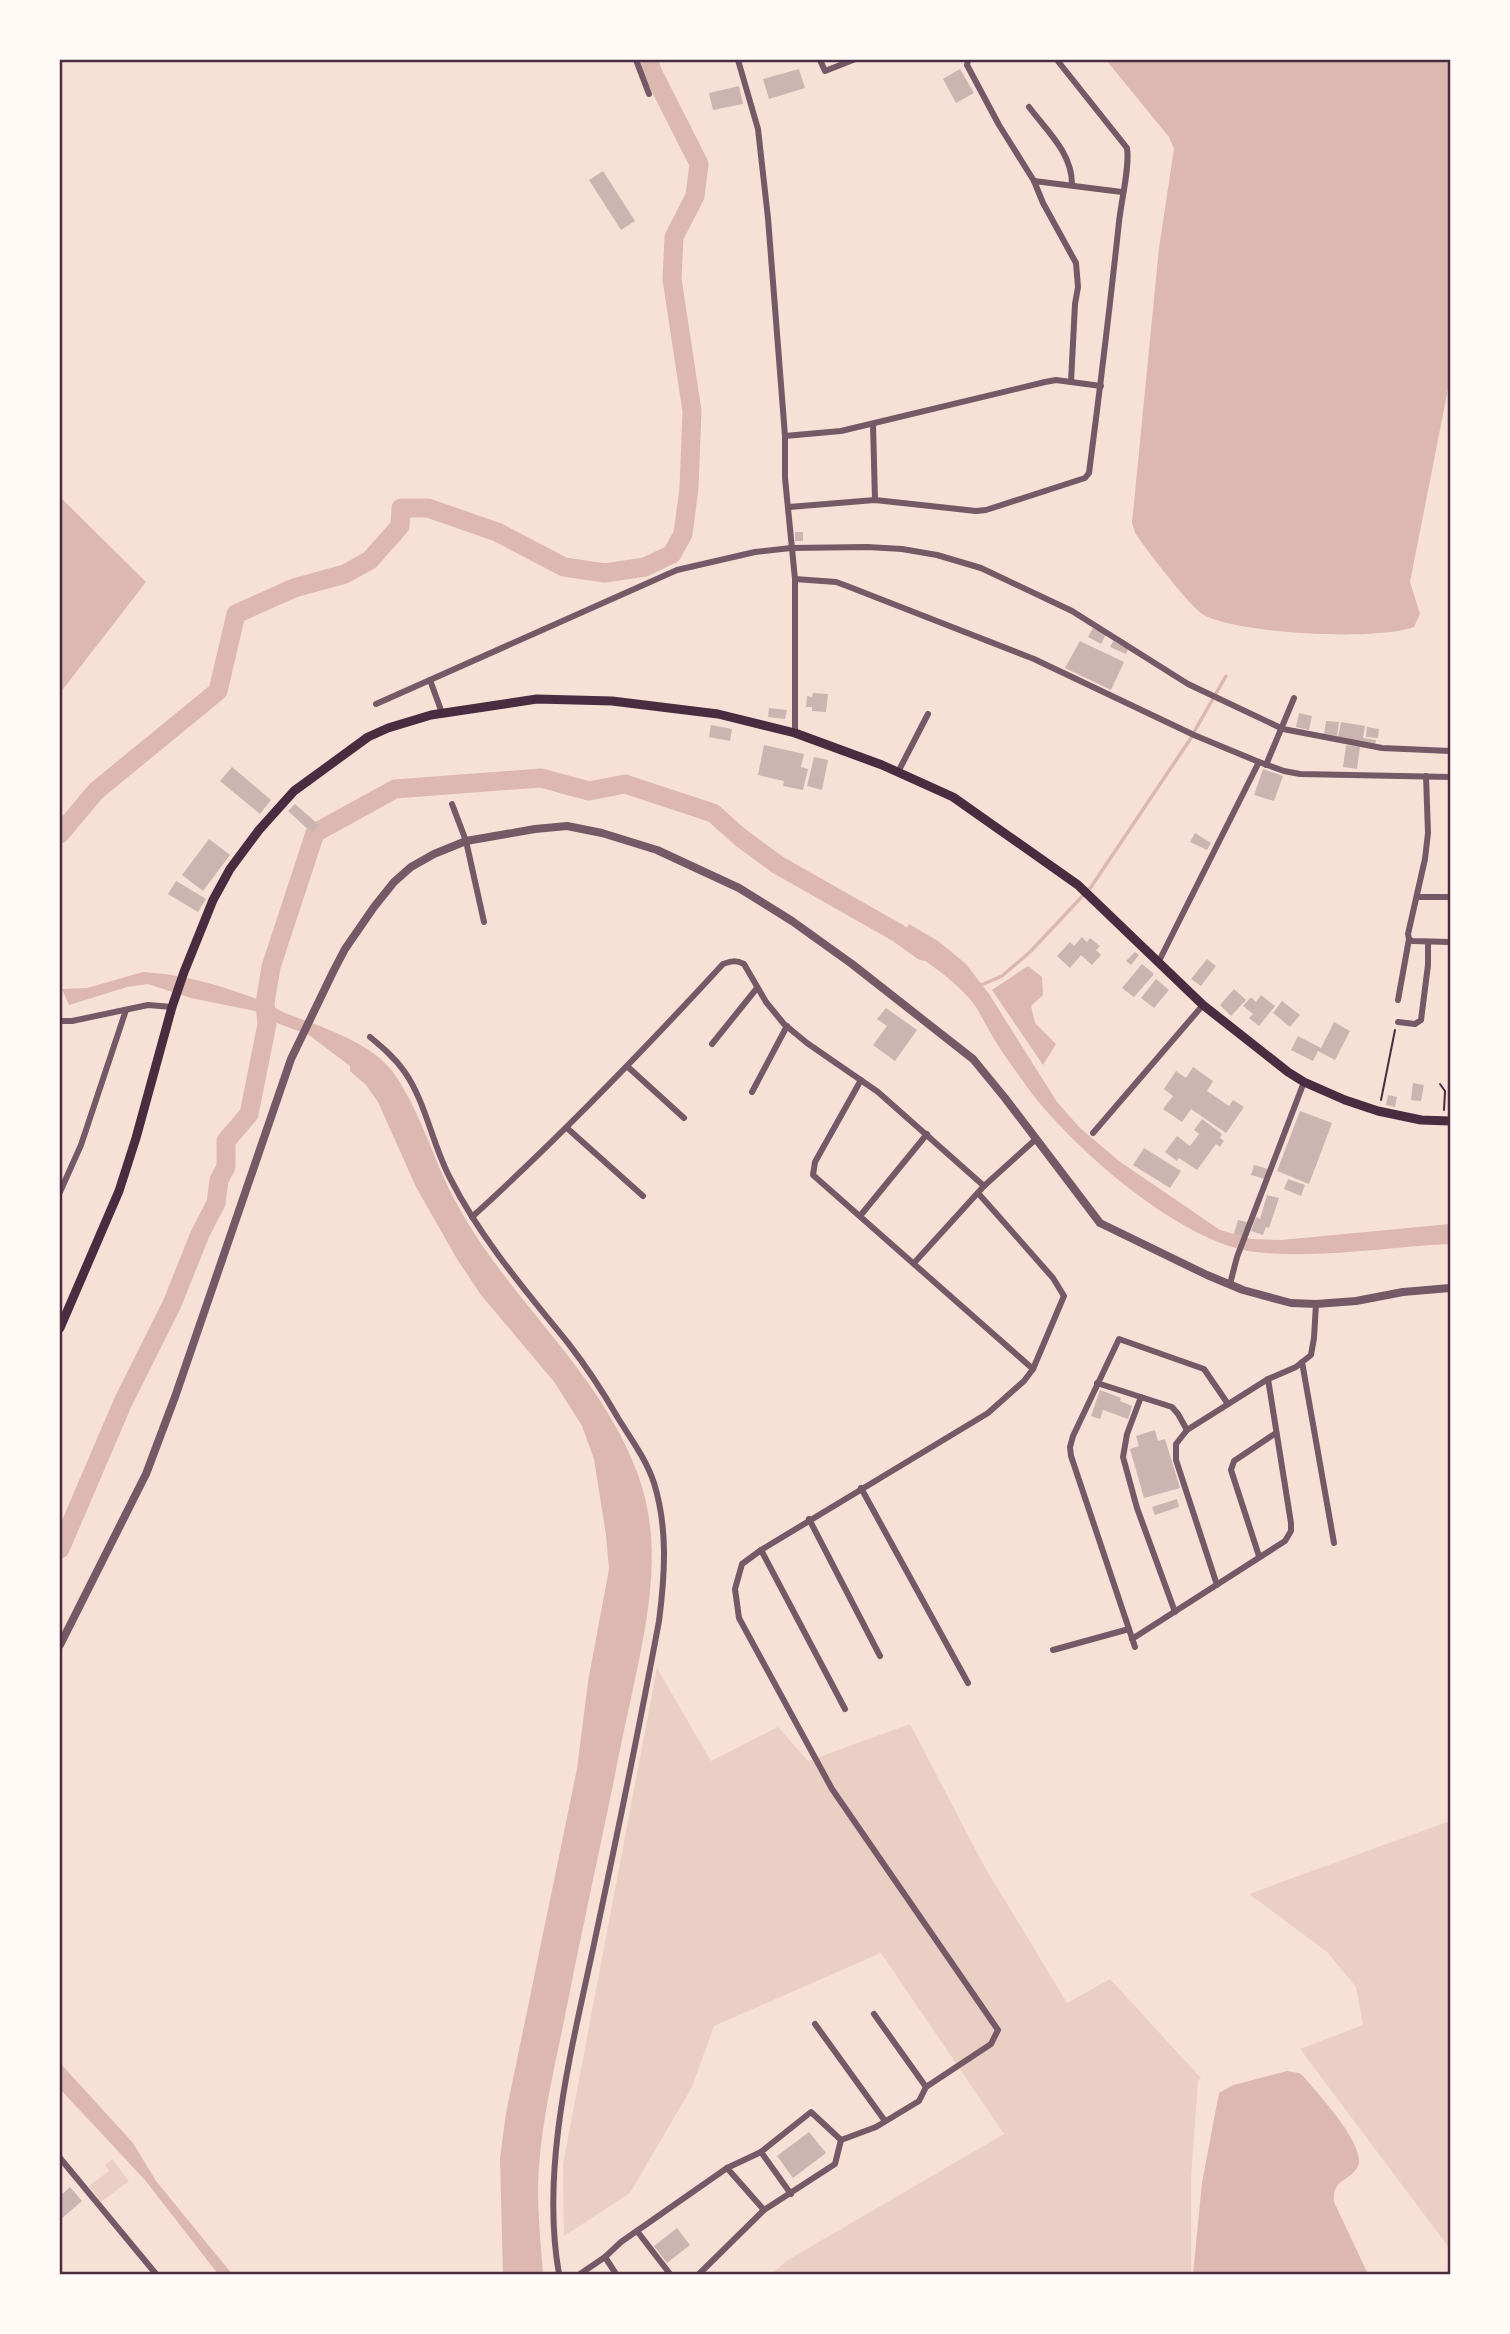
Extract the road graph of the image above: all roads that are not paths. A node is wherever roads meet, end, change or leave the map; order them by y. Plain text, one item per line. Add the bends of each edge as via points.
1 (636, 60) edge
2 (738, 60) edge
3 (820, 60) edge
4 (853, 60) edge
5 (968, 60) edge
6 (1056, 60) edge
7 (649, 94) dead end
8 (1029, 107) dead end
9 (1034, 181) junction
10 (1072, 184) junction
11 (1122, 192) junction
12 (1072, 382) junction
13 (1101, 386) junction
14 (873, 424) junction
15 (785, 436) junction
16 (876, 500) junction
17 (789, 507) junction
18 (791, 548) junction
19 (795, 579) junction
20 (430, 680) junction
21 (1294, 698) dead end
22 (376, 704) dead end
23 (442, 713) junction
24 (928, 714) dead end
25 (1283, 729) junction
26 (795, 733) junction
27 (1451, 751) edge
28 (1262, 764) junction
29 (898, 772) junction
30 (1426, 776) junction
31 (1451, 777) edge
32 (452, 804) dead end
33 (466, 841) junction
34 (1417, 897) junction
35 (1451, 897) edge
36 (484, 922) dead end
37 (1409, 939) junction
38 (1428, 942) junction
39 (1451, 942) edge
40 (1158, 963) junction
41 (757, 988) junction
42 (1398, 1000) dead end
43 (173, 1003) junction
44 (1203, 1004) junction
45 (126, 1010) junction
46 (60, 1021) edge
47 (1398, 1022) road end
48 (787, 1026) junction
49 (370, 1037) dead end
50 (712, 1044) dead end
51 (628, 1067) junction
52 (861, 1080) junction
53 (1304, 1082) junction
54 (752, 1092) dead end
55 (684, 1118) dead end
56 (1447, 1121) edge
57 (567, 1128) junction
58 (1093, 1133) dead end
59 (927, 1134) junction
60 (1036, 1139) junction
61 (984, 1185) junction
62 (60, 1192) edge
63 (978, 1193) junction
64 (643, 1196) dead end
65 (860, 1216) junction
66 (472, 1217) junction
67 (914, 1263) junction
68 (1230, 1284) junction
69 (1451, 1288) edge
70 (1316, 1304) junction
71 (60, 1328) edge
72 (1302, 1362) junction
73 (1033, 1369) junction
74 (1268, 1379) junction
75 (1097, 1383) junction
76 (1141, 1397) junction
77 (1228, 1404) junction
78 (1186, 1430) junction
79 (1276, 1433) junction
80 (860, 1488) junction
81 (809, 1519) junction
82 (1334, 1543) dead end
83 (761, 1550) junction
84 (1259, 1556) junction
85 (1217, 1585) junction
86 (1175, 1612) junction
87 (1129, 1629) junction
88 (1132, 1639) junction
89 (60, 1646) edge
90 (1135, 1647) dead end
91 (1053, 1650) dead end
92 (880, 1656) dead end
93 (968, 1683) dead end
94 (845, 1709) dead end
95 (874, 2014) dead end
96 (815, 2024) dead end
97 (926, 2087) junction
98 (885, 2121) junction
99 (841, 2140) junction
100 (761, 2152) junction
101 (60, 2158) edge
102 (727, 2168) junction
103 (791, 2194) junction
104 (764, 2210) junction
105 (637, 2231) junction
106 (605, 2258) junction
107 (156, 2274) edge
108 (559, 2274) edge
109 (580, 2274) edge
110 (616, 2274) edge
111 (670, 2274) edge
112 (699, 2274) edge

1 - 7 street
2 - 15 street via 758,129
3 - 4 street via 825,71
5 - 9 street via 990,109
6 - 11 street via 1127,148
8 - 10 street via 1068,158
9 - 10 street
9 - 12 street via 1079,274
10 - 11 street
11 - 13 street
12 - 13 street
12 - 14 street via 1010,389
13 - 16 street via 1085,478 986,510
14 - 15 street
14 - 16 street
15 - 17 street
16 - 17 street
17 - 18 street
18 - 19 street
18 - 20 street via 677,570
18 - 25 street via 902,549 981,568 1072,611 1188,684
19 - 26 street
19 - 28 street via 836,582 1034,659
20 - 22 street
20 - 23 street
21 - 25 street
23 - 26 main road via 537,699 612,701 718,714
23 - 43 main road via 368,737 294,790 230,869 213,900
24 - 29 street
25 - 27 street via 1382,748
25 - 28 street
26 - 29 main road
28 - 30 street via 1300,774
28 - 40 street
29 - 40 main road via 953,797 1079,886
30 - 31 street
30 - 34 street via 1428,833
32 - 33 street
33 - 36 street
33 - 60 street via 567,826 657,850 739,888 852,964 972,1059
33 - 89 street via 411,867 394,882 345,949 313,1011 146,1474
34 - 35 street
34 - 37 street
37 - 38 street
37 - 42 street
38 - 39 street
38 - 47 street via 1421,1020
40 - 44 main road
41 - 48 street
41 - 50 street
41 - 51 street via 744,964 723,964
43 - 45 street
43 - 71 main road via 119,1191
44 - 53 main road
44 - 58 street
45 - 46 street
45 - 62 street via 81,1145
48 - 52 street
48 - 54 street
49 - 66 street via 405,1072 449,1177
51 - 55 street
51 - 57 street
52 - 59 street
52 - 65 street via 813,1169 813,1175
53 - 56 main road via 1378,1111
53 - 68 street
57 - 64 street
57 - 66 street
59 - 61 street
59 - 65 street
60 - 61 street
60 - 68 street via 1100,1223
61 - 63 street
63 - 67 street
63 - 73 street via 1054,1278 1064,1296
65 - 67 street
66 - 108 street via 517,1282 569,1344 642,1455 654,1482 664,1538 659,1620 555,2157
67 - 73 street
68 - 70 street via 1269,1299
69 - 70 street
70 - 72 street via 1314,1343 1311,1355
72 - 74 street
72 - 82 street
73 - 80 street via 988,1413
74 - 77 street
74 - 79 street
75 - 76 street
75 - 77 street via 1119,1339 1204,1369
75 - 87 street via 1073,1436 1071,1456
76 - 78 street via 1172,1408
76 - 86 street via 1123,1457
77 - 78 street
78 - 85 street via 1177,1444 1176,1460
79 - 84 street via 1291,1531 1285,1541
79 - 84 street via 1234,1461 1231,1470
80 - 81 street
80 - 93 street
81 - 83 street
81 - 92 street
83 - 94 street
83 - 97 street via 742,1564 735,1589 739,1618 832,1789 998,2030 991,2044
84 - 85 street
85 - 86 street
86 - 88 street
87 - 88 street
87 - 91 street
88 - 90 street
95 - 97 street
96 - 98 street
97 - 98 street via 919,2101
98 - 99 street
99 - 100 street via 811,2112
99 - 103 street via 835,2164
100 - 102 street
100 - 103 street
101 - 107 street
102 - 104 street
102 - 105 street
103 - 104 street
104 - 112 street
105 - 106 street
105 - 111 street
106 - 109 street
106 - 110 street

